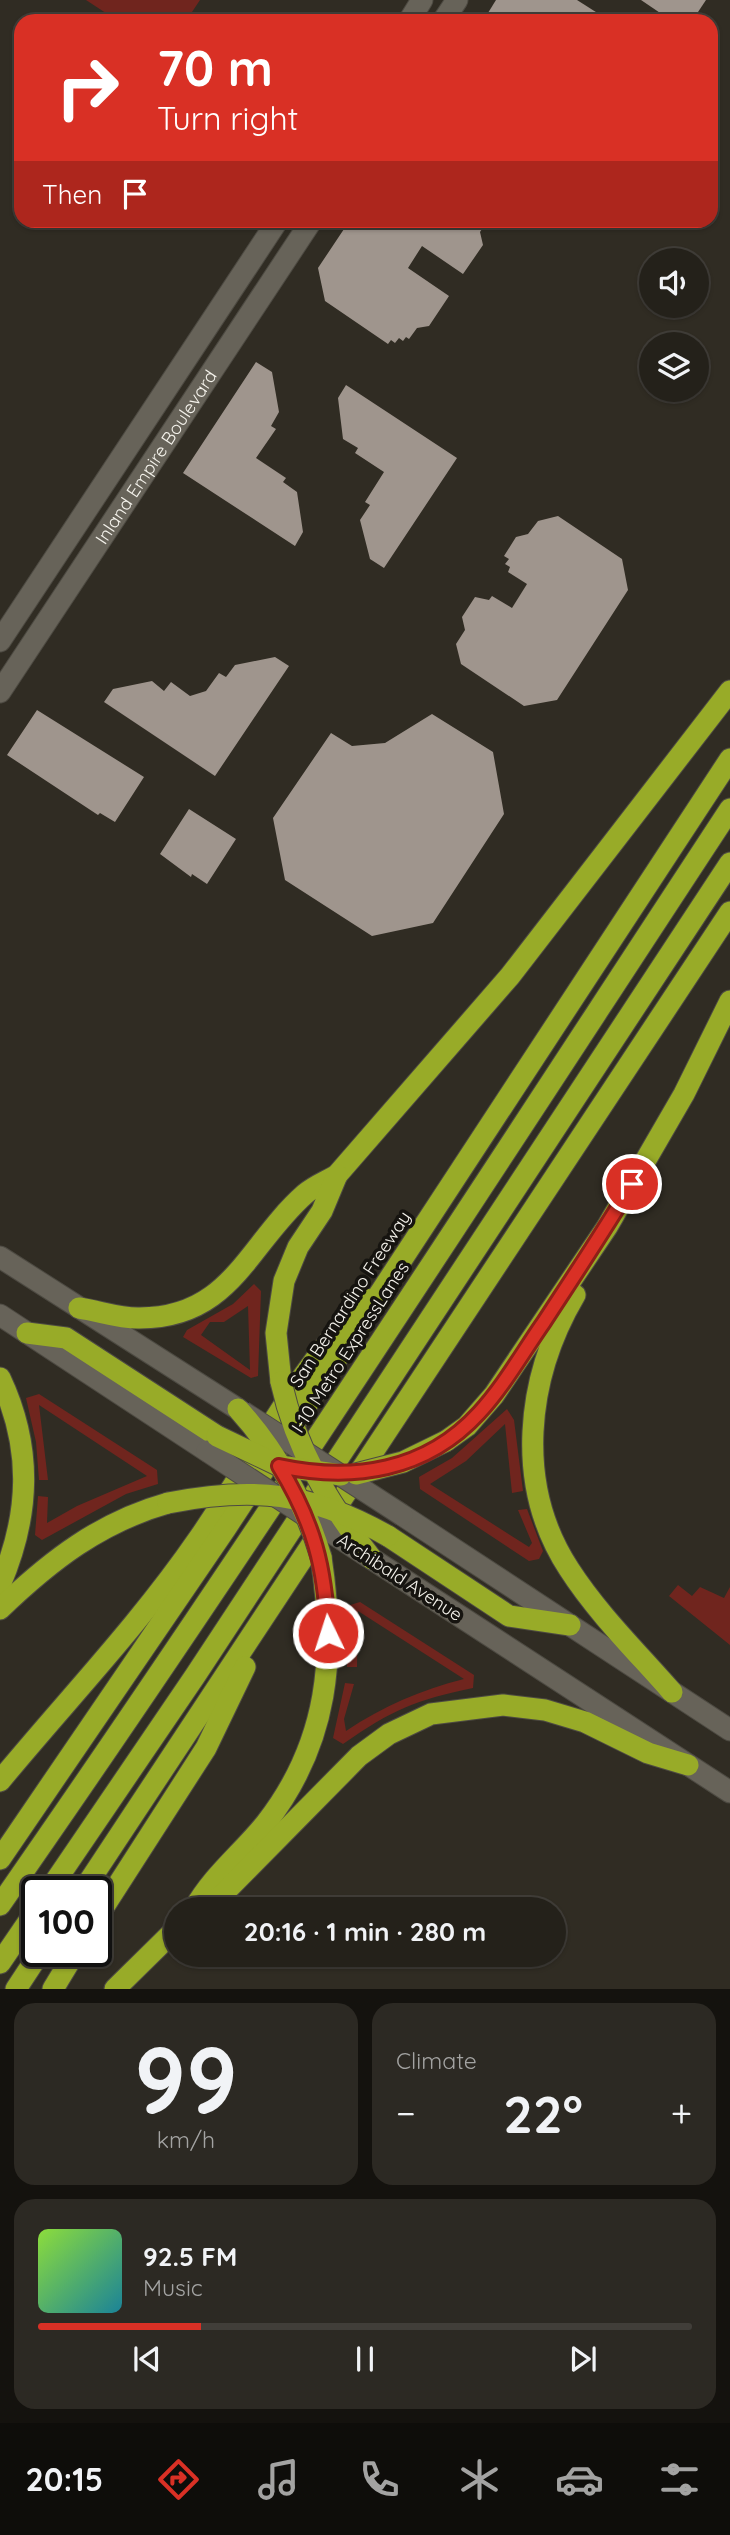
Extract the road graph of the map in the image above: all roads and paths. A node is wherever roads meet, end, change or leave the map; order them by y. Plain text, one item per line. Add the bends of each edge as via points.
1 (273, 228) edge
2 (307, 228) edge
3 (0, 641) edge
4 (730, 691) edge
5 (0, 692) edge
6 (730, 759) edge
7 (730, 809) edge
8 (730, 863) edge
9 (730, 912) edge
10 (730, 1001) edge
11 (337, 1175) junction
12 (607, 1227) junction
13 (0, 1257) edge
14 (397, 1268) junction
15 (79, 1308) junction
16 (0, 1315) edge
17 (27, 1333) joint
18 (0, 1378) edge
19 (238, 1409) junction
20 (212, 1443) junction
21 (302, 1451) junction
22 (279, 1466) junction
23 (313, 1472) junction
24 (341, 1475) junction
25 (274, 1494) junction
26 (304, 1508) junction
27 (335, 1511) junction
28 (372, 1559) junction
29 (0, 1585) edge
30 (277, 1598) junction
31 (0, 1609) edge
32 (570, 1625) junction
33 (672, 1692) junction
34 (730, 1730) edge
35 (688, 1765) junction
36 (0, 1781) edge
37 (730, 1792) edge
38 (0, 1859) edge
39 (59, 1876) edge
40 (93, 1876) edge
41 (112, 1894) edge
42 (202, 1897) edge
43 (220, 1897) edge
44 (0, 1905) edge
45 (21, 1932) edge
46 (164, 1941) edge
47 (0, 1963) edge
48 (30, 1967) edge
49 (66, 1967) edge
50 (16, 1989) edge
51 (53, 1989) edge
52 (115, 1989) edge

1 - 3 main road, Inland Empire Boulevard
2 - 5 main road, Inland Empire Boulevard
4 - 11 highway via 510,976
6 - 14 highway, San Bernardino Freeway
7 - 44 highway, I-10 Metro ExpressLanes via 328,1422
8 - 39 highway
9 - 30 highway
10 - 12 highway via 684,1094
11 - 15 highway via 305,1194 235,1276 195,1307 162,1317 136,1318
11 - 21 highway, bridge via 284,1280 276,1333 288,1413
12 - 24 highway, bridge via 494,1395 467,1426 402,1462
12 - 33 highway via 590,1271 555,1335 537,1386 533,1464 542,1507 567,1567
13 - 15 main road
14 - 36 highway via 334,1332 165,1585
14 - 38 highway, San Bernardino Freeway
15 - 19 main road
16 - 17 main road
17 - 20 highway via 66,1338
18 - 29 highway via 17,1418 26,1480 20,1524
19 - 21 main road, bridge
19 - 22 highway, bridge via 260,1433
20 - 22 highway, bridge
20 - 25 main road, Archibald Avenue, bridge
21 - 23 highway, bridge
21 - 24 main road, bridge
22 - 23 highway, bridge
22 - 26 highway, bridge
23 - 24 highway, bridge
23 - 27 highway, bridge
24 - 32 main road, bridge
25 - 26 main road, Archibald Avenue, bridge
25 - 31 highway, bridge via 230,1493 140,1511 78,1542
26 - 27 highway, bridge
26 - 28 main road, Archibald Avenue, bridge
26 - 42 highway, bridge via 321,1557 326,1597 327,1680 315,1728 266,1822 208,1884
27 - 28 highway, bridge
27 - 32 highway, bridge via 388,1536 509,1616
28 - 35 main road, Archibald Avenue
30 - 40 highway
30 - 41 highway via 206,1748
32 - 33 main road
33 - 34 main road
35 - 37 main road, Archibald Avenue
35 - 43 highway via 545,1710 503,1705 431,1714 389,1734 359,1756
45 - 47 highway
46 - 52 highway
48 - 50 highway
49 - 51 highway

